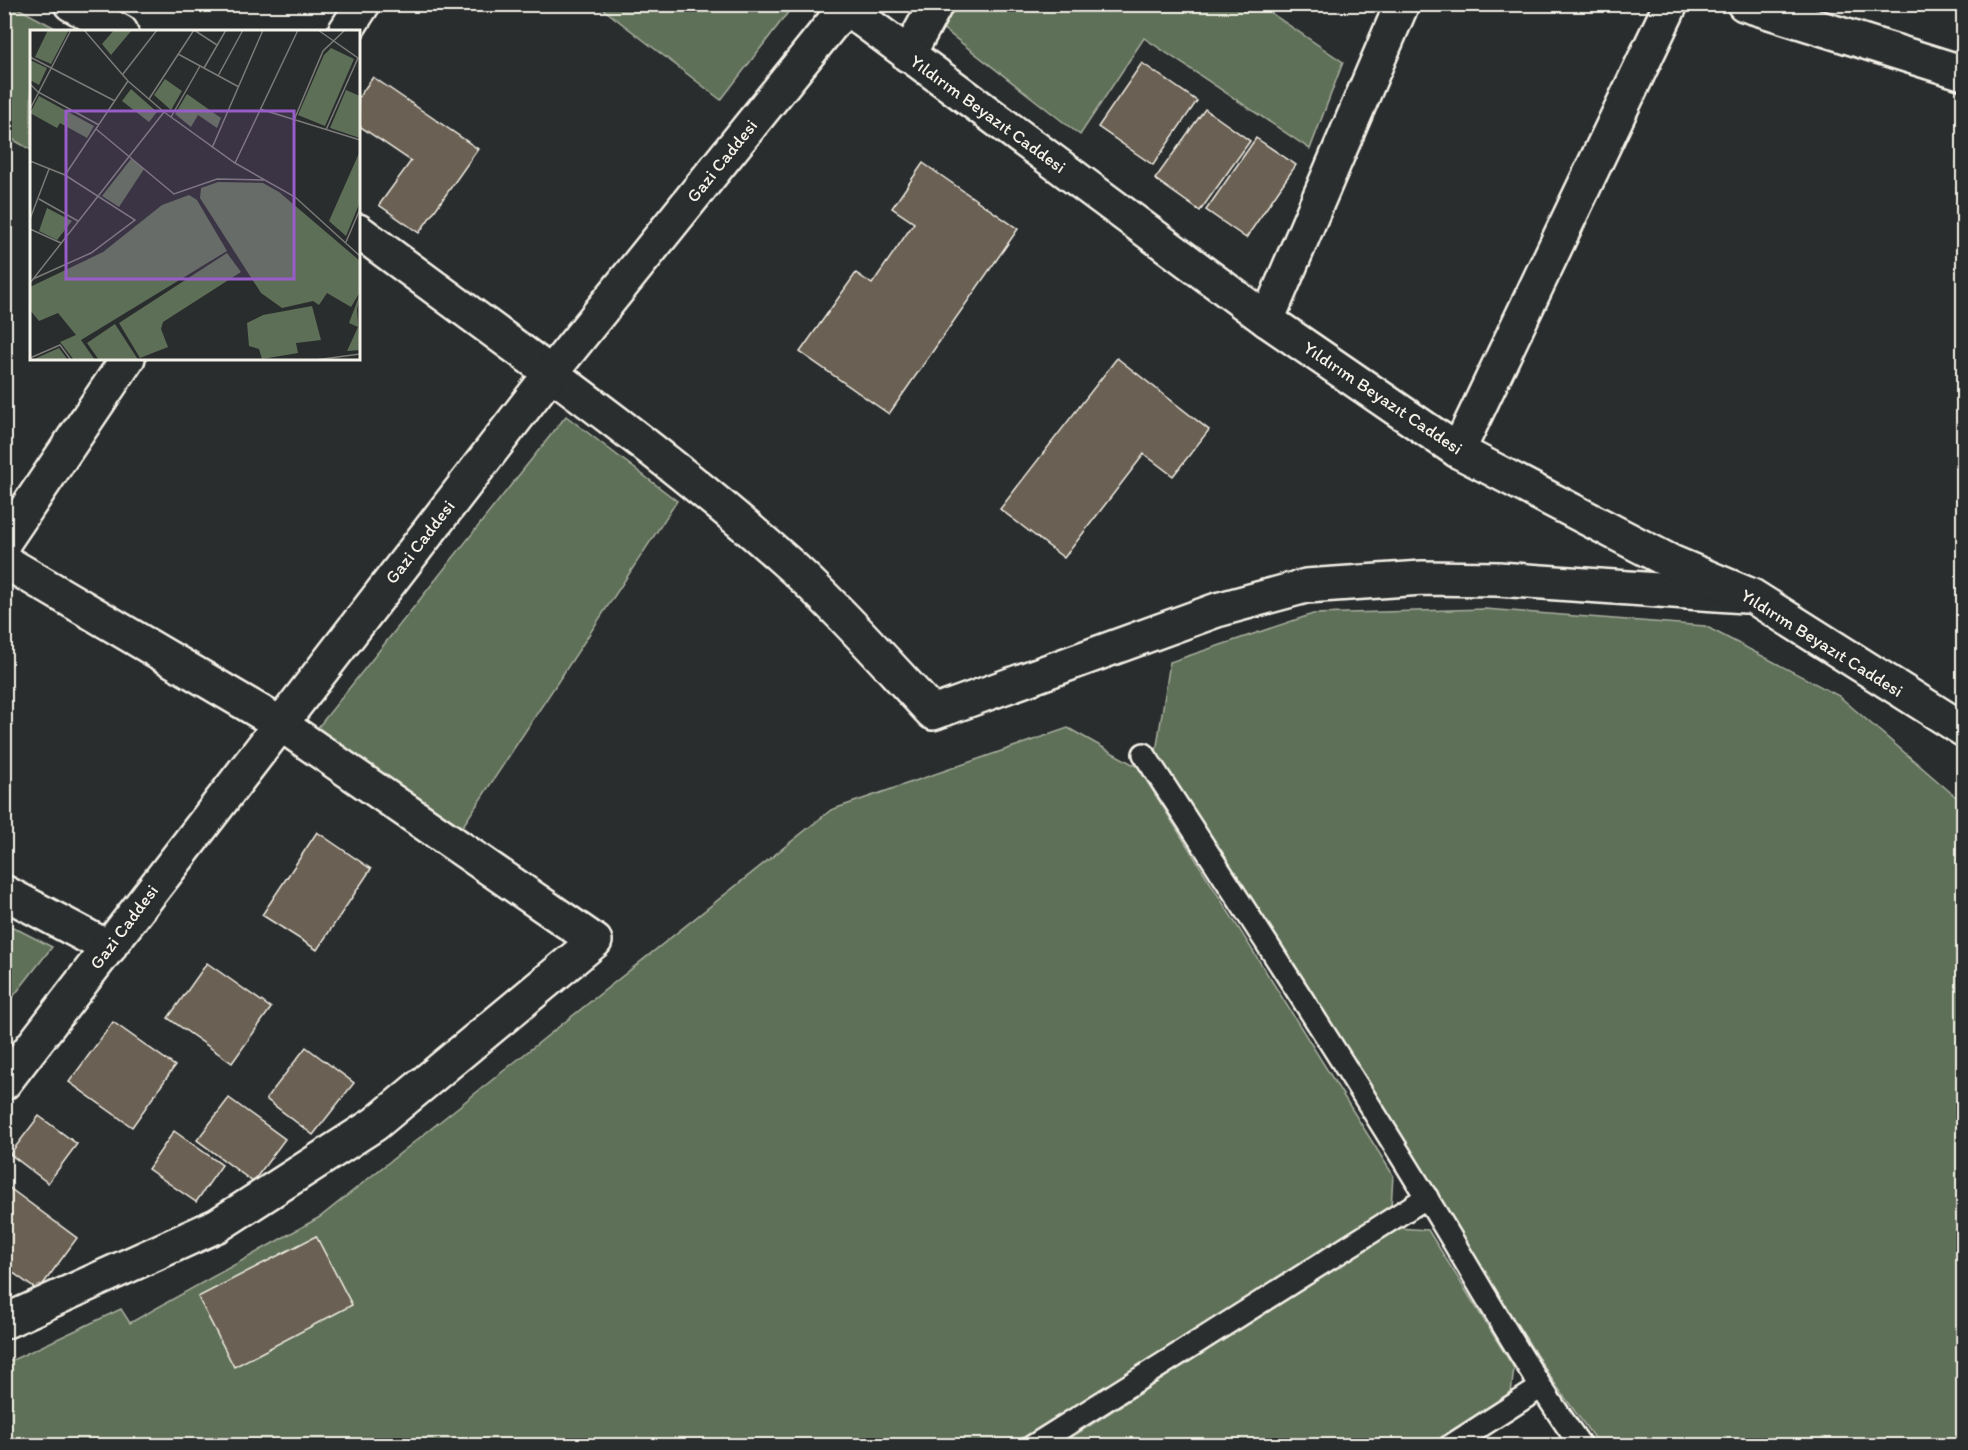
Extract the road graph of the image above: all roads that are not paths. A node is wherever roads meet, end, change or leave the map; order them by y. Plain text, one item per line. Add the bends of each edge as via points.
1 (71, 4) edge
2 (363, 4) edge
3 (936, 4) edge
4 (1402, 4) edge
5 (1671, 4) edge
6 (1744, 4) edge
7 (843, 6) edge
8 (117, 30) edge
9 (346, 30) edge
10 (908, 55) junction
11 (1964, 73) edge
12 (360, 232) edge
13 (1267, 320) junction
14 (127, 360) edge
15 (551, 373) junction
16 (1458, 450) junction
17 (4, 542) edge
18 (4, 561) edge
19 (1752, 596) junction
20 (279, 723) junction
21 (1964, 730) edge
22 (1144, 754) dead end
23 (4, 892) edge
24 (109, 948) junction
25 (4, 1083) edge
26 (1427, 1197) junction
27 (4, 1322) edge
28 (1540, 1388) junction
29 (1033, 1446) edge
30 (1450, 1446) edge
31 (1581, 1446) edge

1 - 8 street
2 - 9 street
3 - 10 street
4 - 13 street
5 - 16 street
6 - 11 street
7 - 10 street, Yıldırım Beyazıt Caddesi
7 - 15 street, Gazi Caddesi
10 - 13 street, Yıldırım Beyazıt Caddesi
12 - 15 street
13 - 16 street, Yıldırım Beyazıt Caddesi
14 - 17 street
15 - 19 street via 782,557 933,713 1217,610 1306,586 1422,578 1498,579
15 - 20 street, Gazi Caddesi
16 - 19 street, Yıldırım Beyazıt Caddesi via 1671,562
18 - 20 street
19 - 21 street, Yıldırım Beyazıt Caddesi
20 - 24 street, Gazi Caddesi
20 - 27 street via 595,941 375,1124 228,1219
22 - 26 lane via 1291,978
23 - 24 street
24 - 25 street, Gazi Caddesi
26 - 28 lane
26 - 29 lane
28 - 30 lane
28 - 31 lane

